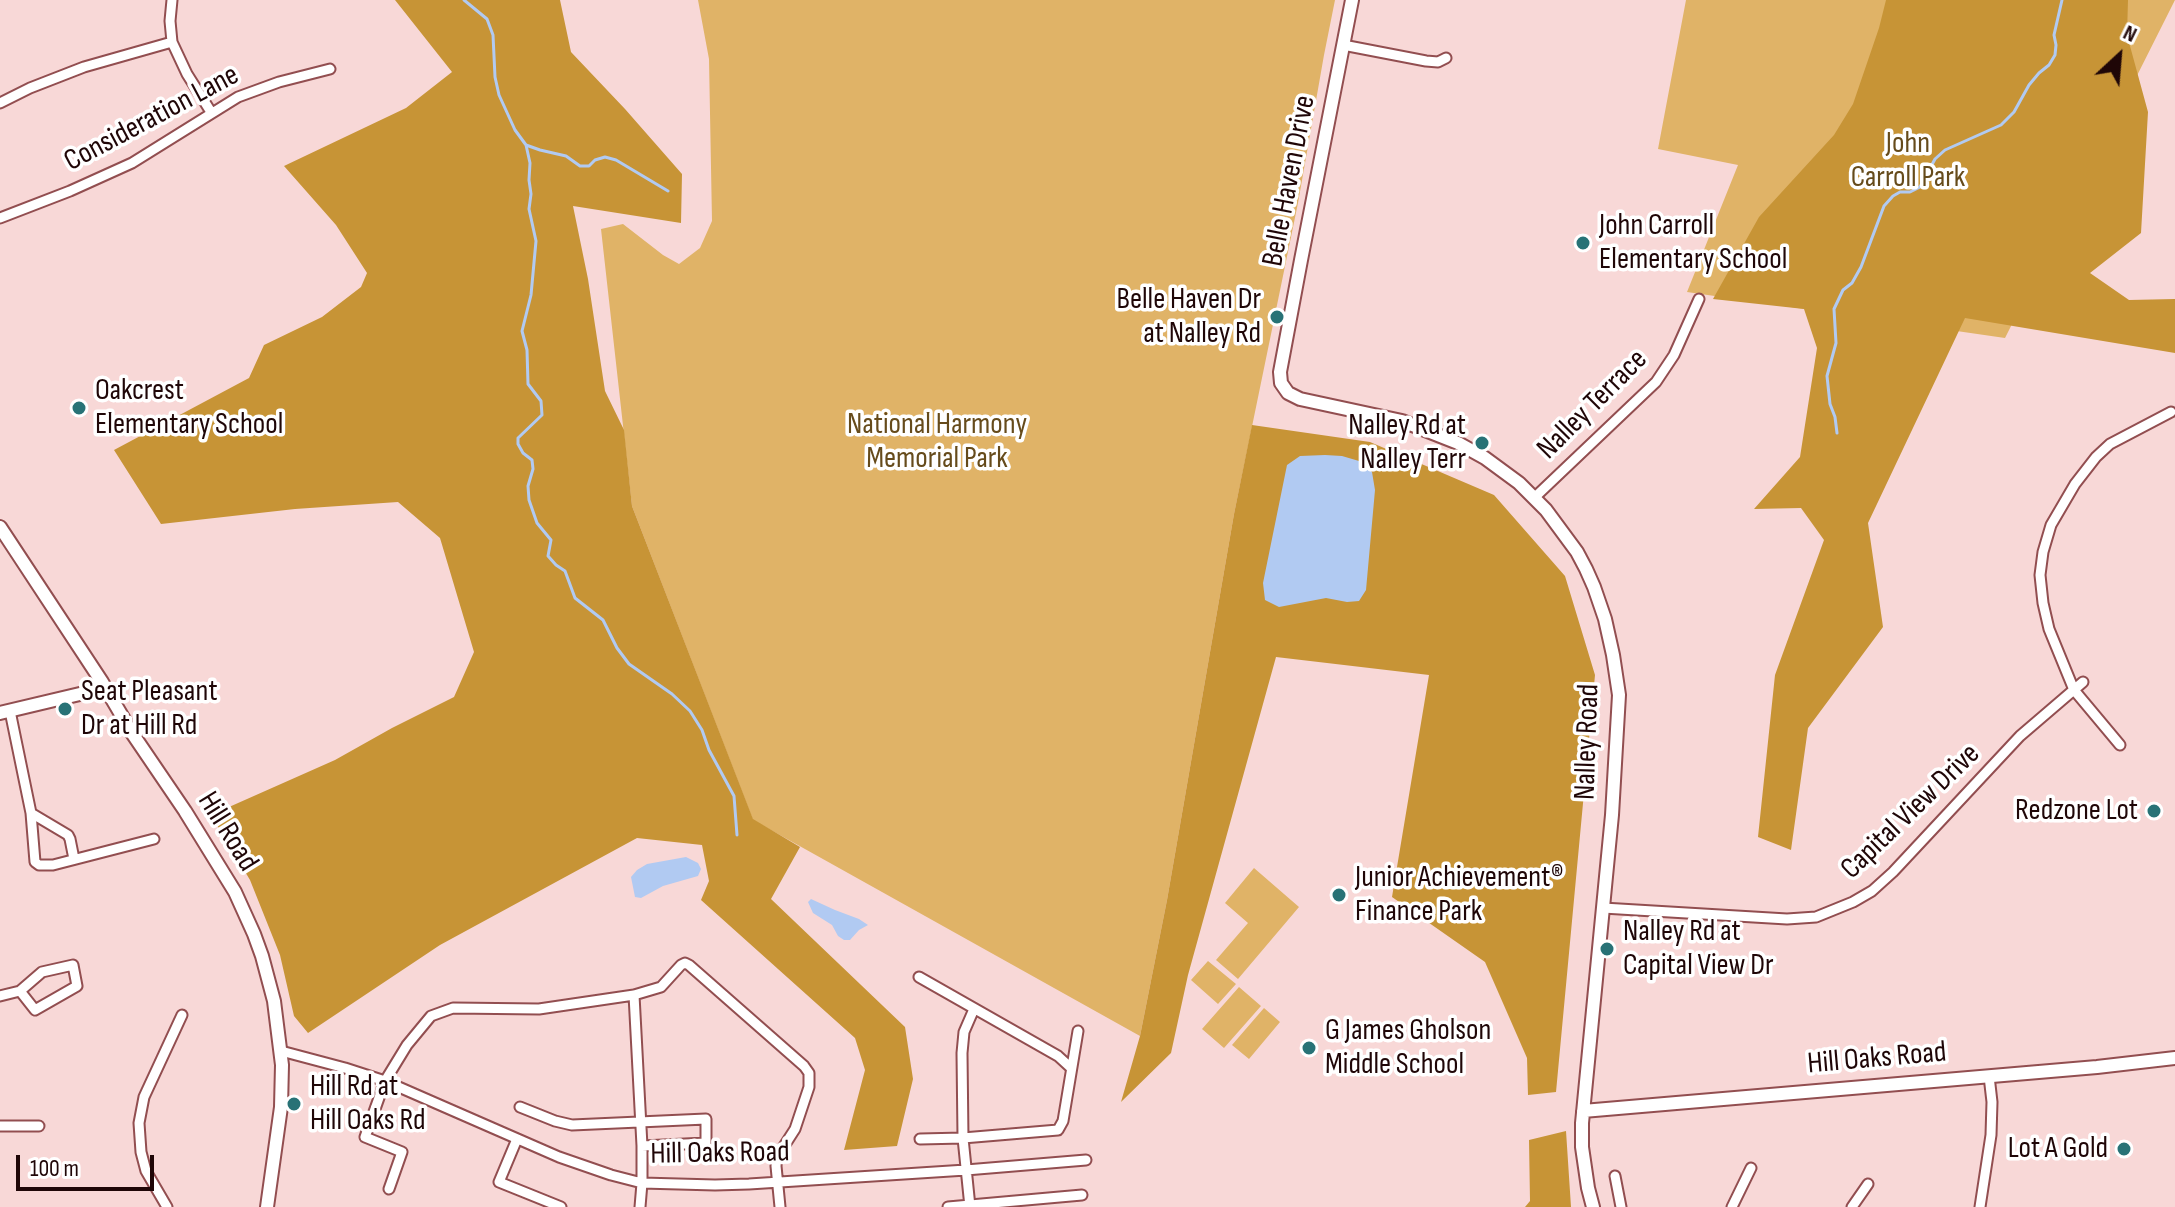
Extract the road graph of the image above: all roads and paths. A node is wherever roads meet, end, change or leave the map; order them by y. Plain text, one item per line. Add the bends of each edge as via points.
1 (172, 0) edge
2 (1352, 0) edge
3 (172, 42) junction
4 (1343, 45) junction
5 (1446, 58) dead end
6 (330, 69) dead end
7 (0, 103) edge
8 (211, 112) junction
9 (0, 218) edge
10 (1699, 299) dead end
11 (1280, 372) joint
12 (2171, 412) dead end
13 (1534, 498) junction
14 (0, 527) edge
15 (102, 682) junction
16 (2083, 682) dead end
17 (2074, 690) junction
18 (5, 712) edge
19 (2120, 745) dead end
20 (31, 813) junction
21 (154, 839) dead end
22 (74, 859) junction
23 (1603, 908) junction
24 (919, 977) dead end
25 (20, 991) junction
26 (634, 995) junction
27 (0, 996) edge
28 (974, 1009) junction
29 (182, 1015) dead end
30 (1078, 1031) dead end
31 (281, 1051) junction
32 (2175, 1058) edge
33 (1070, 1067) junction
34 (1989, 1076) junction
35 (385, 1081) junction
36 (520, 1107) dead end
37 (1583, 1111) junction
38 (641, 1123) junction
39 (0, 1126) edge
40 (39, 1126) dead end
41 (963, 1138) junction
42 (517, 1139) junction
43 (920, 1139) dead end
44 (642, 1146) junction
45 (1086, 1160) dead end
46 (1751, 1168) dead end
47 (966, 1170) junction
48 (1615, 1176) dead end
49 (778, 1181) junction
50 (642, 1183) junction
51 (1868, 1184) dead end
52 (389, 1189) dead end
53 (1082, 1195) dead end
54 (970, 1206) edge
55 (167, 1207) edge
56 (267, 1207) edge
57 (561, 1207) edge
58 (640, 1207) edge
59 (780, 1207) edge
60 (948, 1207) edge
61 (1593, 1207) edge
62 (1621, 1207) edge
63 (1732, 1207) edge
64 (1852, 1207) edge
65 (1980, 1207) edge

1 - 3 street
2 - 4 street, Belle Haven Drive
3 - 7 street via 74,70
3 - 8 street
4 - 5 street via 1426,61
4 - 11 street, Belle Haven Drive
6 - 8 street, Consideration Lane via 262,87
8 - 9 street, Consideration Lane via 132,163
10 - 13 street, Nalley Terrace via 1656,382
11 - 13 street, Nalley Road via 1283,387 1293,396 1430,430 1502,469
12 - 17 street via 2096,457 2051,525 2040,575 2043,603
13 - 23 street, Nalley Road via 1586,569 1613,655 1619,695
14 - 15 street, Hill Road
15 - 18 street via 84,693
15 - 31 street, Hill Road via 243,909 269,978
16 - 17 street, Capital View Drive
17 - 19 street
17 - 23 street, Capital View Drive via 2020,736 1893,872 1853,902 1816,917 1787,919
18 - 20 street
20 - 22 street via 68,835
20 - 22 street via 35,862 53,865
21 - 22 street
23 - 37 street, Nalley Road
24 - 28 street
25 - 25 street via 42,972 73,965 77,986 35,1010
25 - 27 street
26 - 35 street via 539,1009 444,1010 427,1019
26 - 38 street
26 - 49 street via 657,989 687,964 804,1066 809,1087 795,1129 777,1157
28 - 33 street
28 - 41 street via 963,1040
29 - 55 street via 144,1097 139,1123 146,1171
30 - 33 street
31 - 35 street, Hill Oaks Road
31 - 56 street, Hill Road via 281,1107
32 - 34 street, Hill Oaks Road
33 - 41 street via 1058,1130
34 - 37 street, Hill Oaks Road
34 - 65 street via 1991,1135
35 - 42 street, Hill Oaks Road
35 - 52 street via 365,1137 402,1152
36 - 38 street via 572,1125
37 - 61 street, Nalley Road via 1582,1147
38 - 44 street
38 - 44 street via 706,1119 706,1143
39 - 40 street
41 - 43 street
41 - 47 street
42 - 50 street, Hill Oaks Road
42 - 57 street via 499,1182
44 - 50 street
45 - 47 street, Hill Oaks Road
46 - 63 street
47 - 49 street, Hill Oaks Road
47 - 54 street
48 - 62 street
49 - 50 street, Hill Oaks Road
49 - 59 street
50 - 58 street
51 - 64 street
53 - 54 street
54 - 60 street

